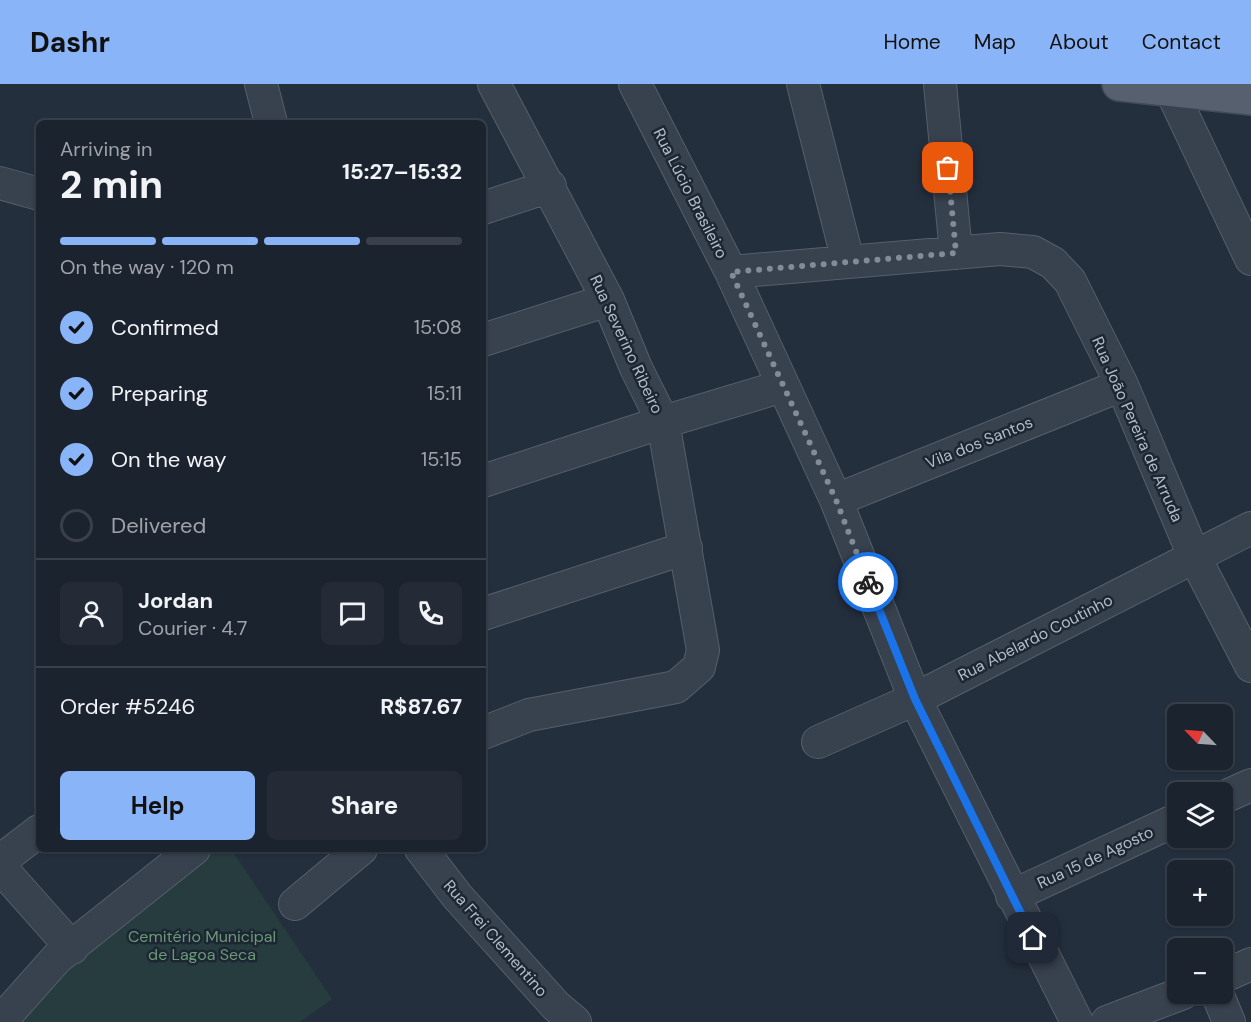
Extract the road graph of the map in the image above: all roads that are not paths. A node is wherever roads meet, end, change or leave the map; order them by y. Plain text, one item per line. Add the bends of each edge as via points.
1 (261, 84) edge
2 (494, 84) edge
3 (635, 84) edge
4 (803, 84) edge
5 (940, 84) edge
6 (1119, 84) edge
7 (1170, 88) junction
8 (1251, 98) edge
9 (270, 120) edge
10 (0, 183) edge
11 (550, 186) junction
12 (36, 193) edge
13 (486, 207) edge
14 (956, 253) junction
15 (1251, 259) edge
16 (848, 261) junction
17 (731, 272) junction
18 (608, 300) junction
19 (486, 339) edge
20 (1122, 385) junction
21 (783, 386) junction
22 (663, 422) junction
23 (486, 480) edge
24 (836, 500) junction
25 (1251, 528) edge
26 (686, 548) junction
27 (1194, 556) junction
28 (486, 613) edge
29 (1251, 666) edge
30 (915, 699) junction
31 (529, 715) junction
32 (486, 732) edge
33 (818, 742) dead end
34 (486, 749) edge
35 (1251, 785) edge
36 (1233, 793) edge
37 (1167, 824) edge
38 (36, 833) edge
39 (190, 852) edge
40 (357, 852) edge
41 (423, 852) edge
42 (0, 861) edge
43 (0, 867) edge
44 (1012, 896) junction
45 (295, 904) dead end
46 (72, 948) junction
47 (1251, 964) edge
48 (1233, 972) edge
49 (1167, 999) edge
50 (1222, 1004) edge
51 (0, 1022) edge
52 (575, 1022) edge
53 (1077, 1022) edge
54 (1107, 1022) edge
55 (1229, 1022) edge

1 - 9 street
2 - 11 street, Rua Severino Ribeiro
3 - 17 street, Rua Lúcio Brasileiro
4 - 16 street
5 - 14 street
6 - 7 main road
7 - 8 main road
7 - 15 street
10 - 12 street
11 - 13 street
11 - 18 street, Rua Severino Ribeiro
14 - 16 street, Rua João Pereira de Arruda
14 - 20 street, Rua João Pereira de Arruda via 1000,249 1033,252 1053,263 1070,282
16 - 17 street, Rua João Pereira de Arruda
17 - 21 street, Rua Lúcio Brasileiro
18 - 19 street
18 - 22 street, Rua Severino Ribeiro
20 - 24 street, Vila dos Santos
20 - 27 street, Rua João Pereira de Arruda
21 - 22 street
21 - 24 street, Rua Lúcio Brasileiro
22 - 23 street
22 - 26 street, Rua Severino Ribeiro
24 - 30 street, Rua Lúcio Brasileiro
25 - 27 street, Rua Abelardo Coutinho
26 - 28 street
26 - 31 street, Rua Severino Ribeiro via 703,651 699,667 676,687
27 - 29 street, Rua João Pereira de Arruda
27 - 30 street, Rua Abelardo Coutinho
30 - 33 street, Rua Abelardo Coutinho
30 - 44 street, Rua Lúcio Brasileiro
31 - 32 street
31 - 34 street
35 - 36 street
37 - 44 street, Rua 15 de Agosto
38 - 42 street
39 - 46 street
40 - 45 street
41 - 52 street, Rua Frei Clementino via 457,896
43 - 46 street
44 - 53 street, Rua Lúcio Brasileiro
46 - 51 street via 57,958
47 - 48 street
49 - 54 street
50 - 55 street

